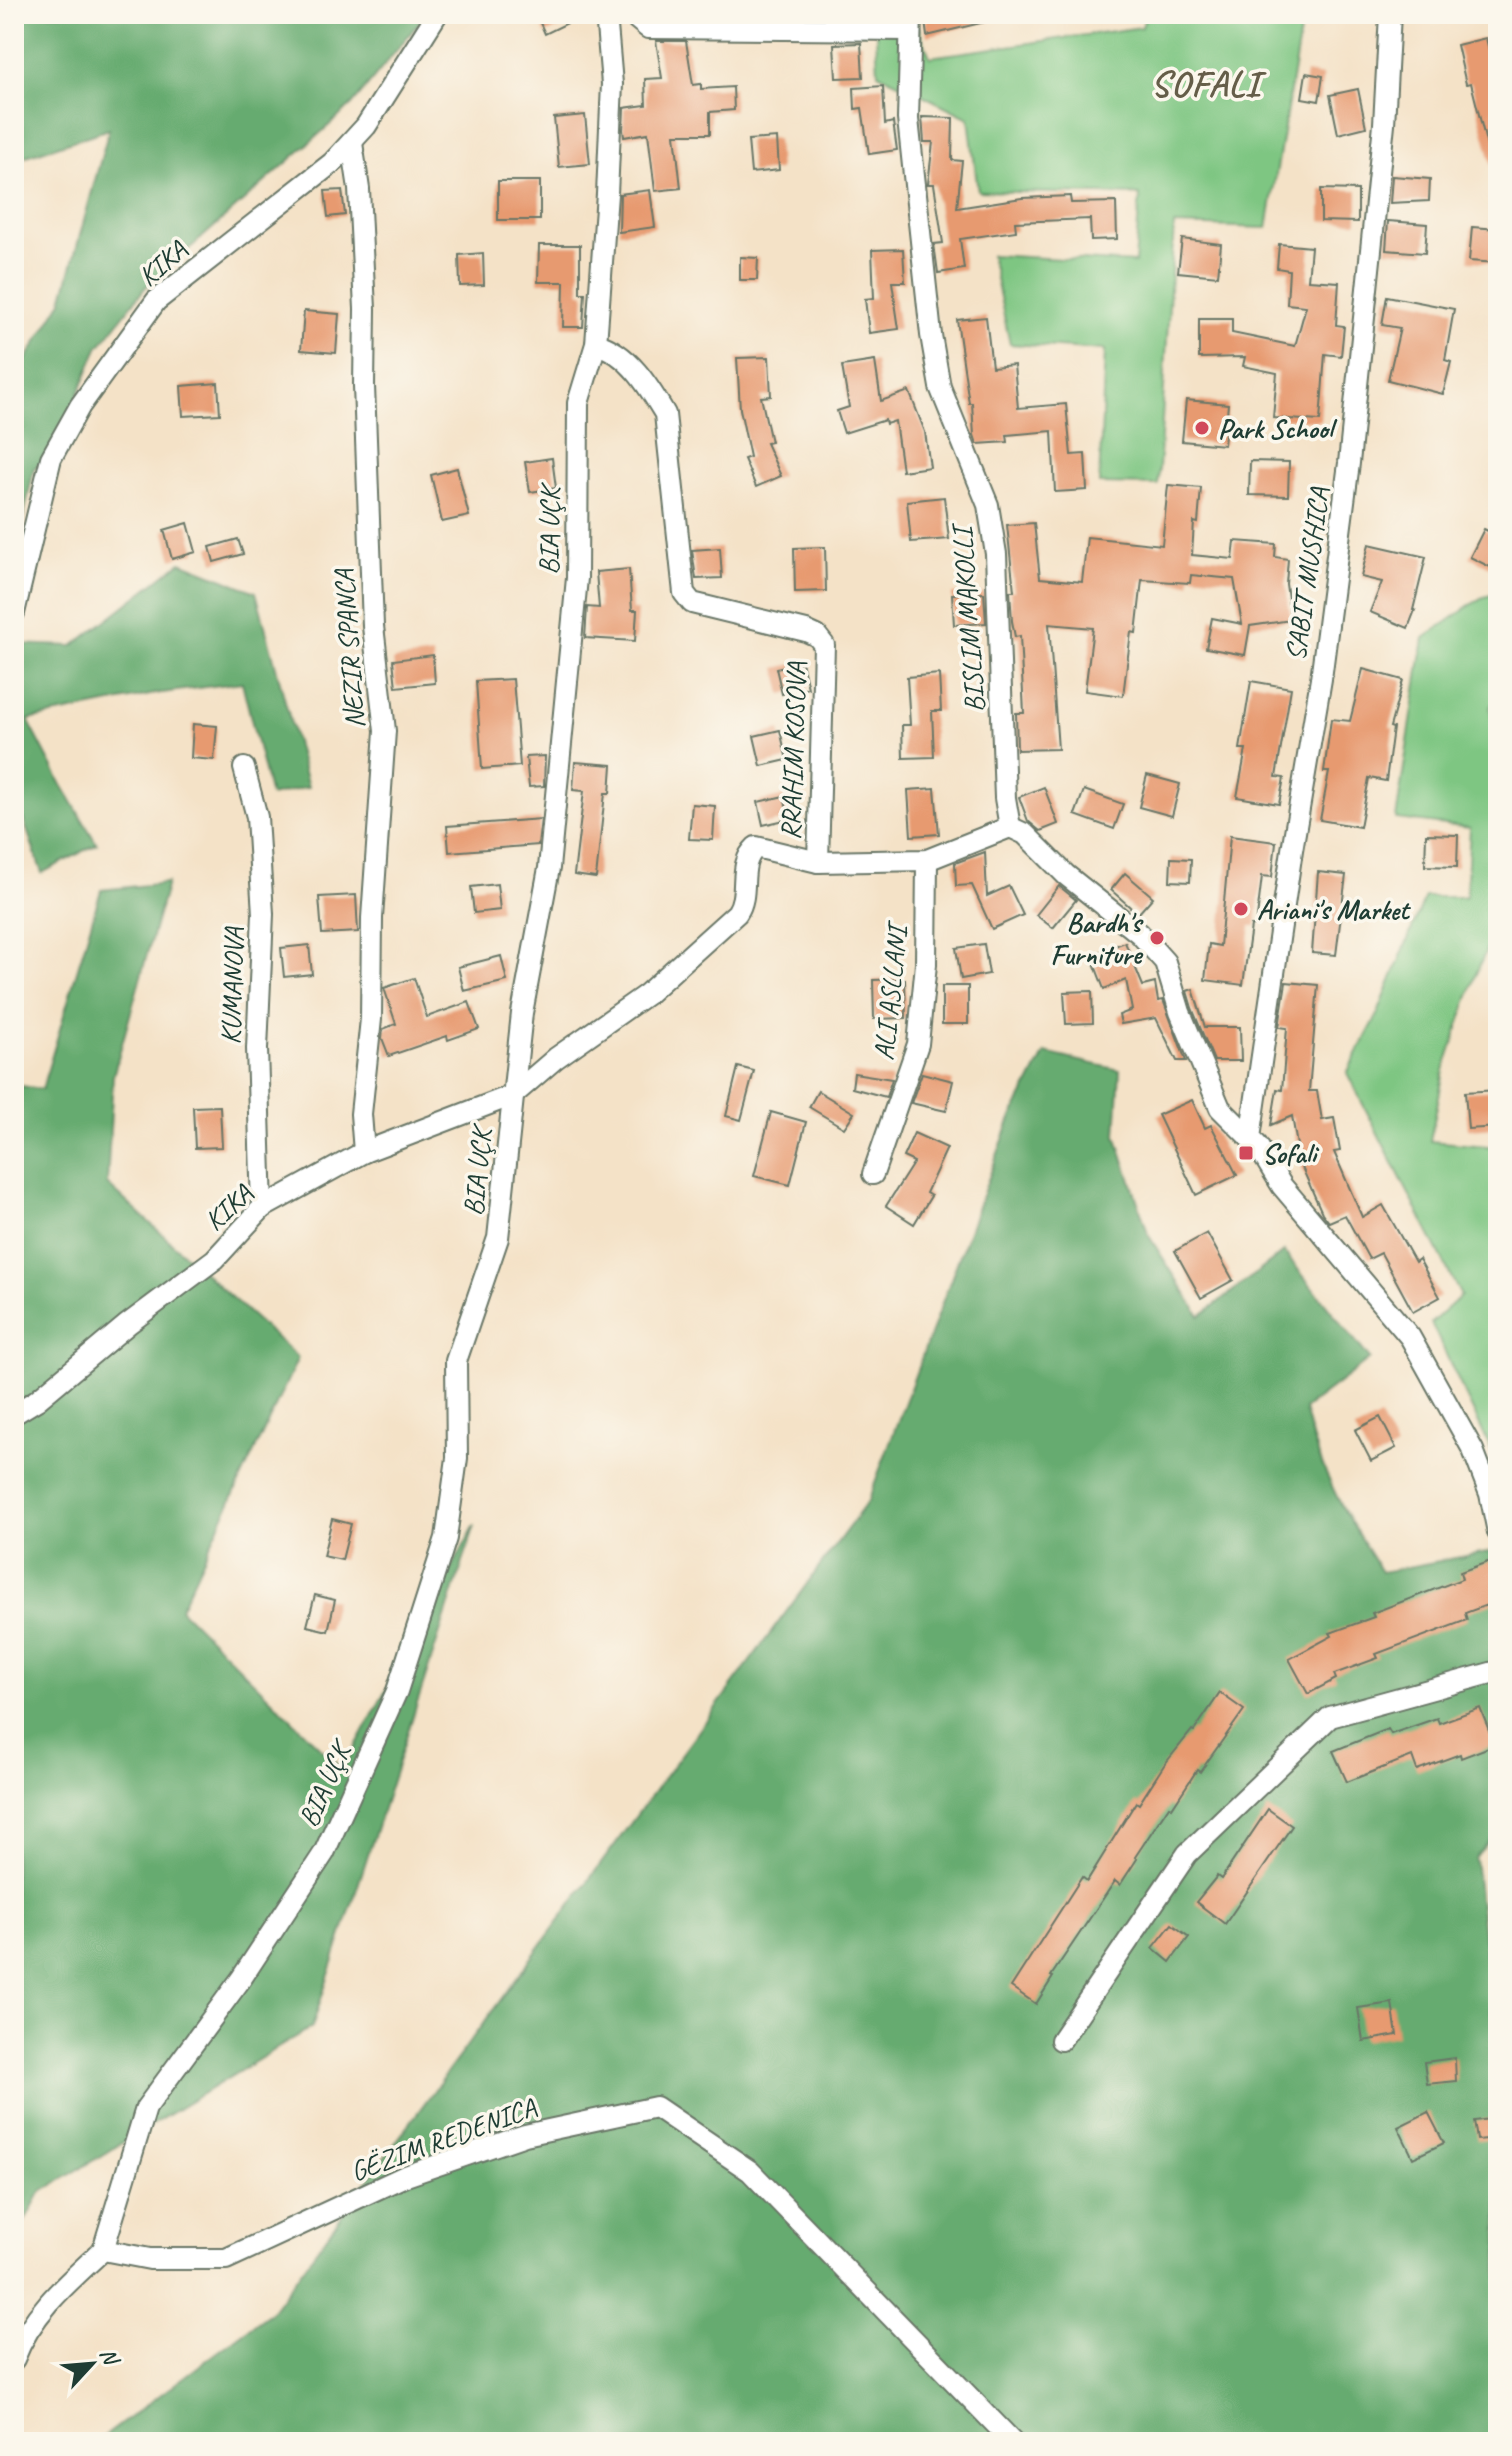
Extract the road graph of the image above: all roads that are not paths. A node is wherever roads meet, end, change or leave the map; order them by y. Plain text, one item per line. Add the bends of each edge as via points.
1 (437, 14) edge
2 (606, 14) edge
3 (631, 14) edge
4 (1390, 14) edge
5 (910, 22) edge
6 (352, 143) junction
7 (596, 344) junction
8 (14, 613) edge
9 (244, 768) dead end
10 (1010, 827) junction
11 (927, 860) junction
12 (818, 862) junction
13 (513, 1095) junction
14 (1250, 1138) junction
15 (364, 1152) junction
16 (873, 1174) dead end
17 (262, 1208) junction
18 (14, 1414) edge
19 (1498, 1532) edge
20 (1498, 1671) edge
21 (1061, 2040) dead end
22 (103, 2250) junction
23 (14, 2359) edge
24 (1013, 2442) edge

1 - 6 street, KIKA
2 - 7 street, BIA UÇK via 612,84
3 - 5 street via 648,28
4 - 14 street, SABIT MUSHICA via 1384,124 1342,522
5 - 10 street, BISLIM MAKOLLI via 908,119 931,335 940,387 988,505 996,554
6 - 8 street, KIKA via 156,301 80,406 51,458
6 - 15 street, NEZIR SPANCA via 361,234 373,626 385,731 371,1019 361,1114
7 - 12 street, RRAHIM KOSOVA via 610,347 635,370 665,414 684,593 692,603 806,631 824,645
7 - 13 street, BIA UÇK via 578,403 577,578 564,723 549,868
9 - 17 street, KUMANOVA via 257,817 263,914 257,1049
10 - 11 street, RRAHIM KOSOVA
10 - 14 street via 1025,834 1066,875 1140,934 1165,962 1220,1108
11 - 12 street, RRAHIM KOSOVA
11 - 16 street, ALI ASLLANI via 926,964 918,1044
12 - 13 street, RRAHIM KOSOVA via 756,847 744,866 744,901 737,913 647,994
13 - 15 street, KIKA
13 - 22 street, BIA UÇK via 498,1238 456,1361 457,1458 446,1538 397,1691 324,1853 241,1979 146,2108
14 - 19 street via 1282,1186 1410,1337 1473,1450
15 - 17 street, KIKA
17 - 18 street, KIKA via 215,1259
20 - 21 street via 1330,1717 1187,1854
22 - 23 street via 52,2297
22 - 24 street, GËZIM REDENICA via 150,2259 226,2259 403,2177 525,2135 656,2107 750,2171

